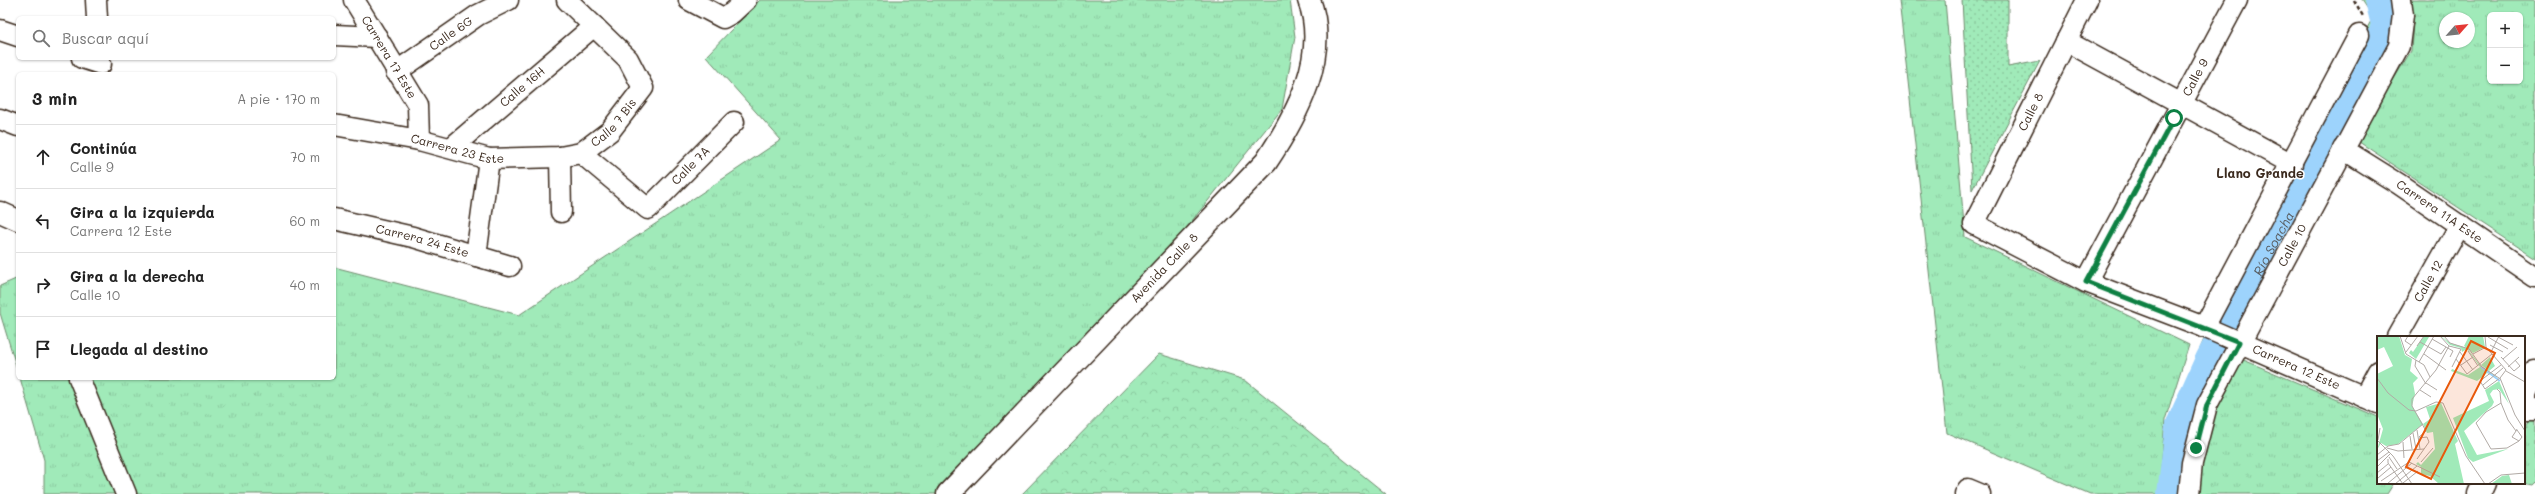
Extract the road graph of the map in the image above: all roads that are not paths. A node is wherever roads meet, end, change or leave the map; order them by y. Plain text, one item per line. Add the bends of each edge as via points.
1 (96, 0) edge
2 (508, 0) edge
3 (567, 0) edge
4 (689, 0) edge
5 (2087, 0) edge
6 (2237, 0) edge
7 (2401, 0) edge
8 (361, 3) edge
9 (1311, 4) edge
10 (739, 7) edge
11 (97, 16) edge
12 (594, 26) junction
13 (0, 30) edge
14 (16, 35) edge
15 (336, 35) edge
16 (2359, 35) dead end
17 (377, 37) junction
18 (2066, 41) junction
19 (87, 60) edge
20 (100, 65) edge
21 (396, 72) junction
22 (2182, 104) junction
23 (0, 119) edge
24 (734, 122) dead end
25 (16, 125) edge
26 (336, 125) edge
27 (419, 140) junction
28 (451, 148) junction
29 (2343, 149) junction
30 (581, 153) junction
31 (560, 158) junction
32 (489, 159) junction
33 (2292, 164) junction
34 (0, 212) edge
35 (561, 212) dead end
36 (16, 219) edge
37 (336, 219) edge
38 (1974, 224) joint
39 (2460, 225) junction
40 (476, 256) junction
41 (510, 266) dead end
42 (2535, 277) edge
43 (2086, 282) junction
44 (2208, 330) junction
45 (2398, 336) edge
46 (2236, 341) junction
47 (2535, 371) edge
48 (2377, 375) edge
49 (81, 380) edge
50 (2525, 394) edge
51 (2371, 400) edge
52 (2484, 484) edge
53 (126, 494) edge
54 (948, 494) edge
55 (2189, 494) edge
56 (2479, 494) edge

1 - 11 street
2 - 21 street, Calle 6G via 478,15
3 - 12 street
4 - 10 street via 723,18
5 - 18 street, Calle 8
6 - 22 street, Calle 9
7 - 29 street, Calle 10 via 2403,15 2399,46
8 - 17 street, Carrera 17 Este
9 - 54 main road, Avenida Calle 8 via 1314,37 1312,66 1298,107 1286,132 1266,162
12 - 28 street, Calle 16H
12 - 30 street, Calle 7 Bis via 628,59 643,88 610,131
13 - 14 street
15 - 17 street
16 - 33 street
17 - 21 street, Carrera 17 Este
18 - 22 street
18 - 38 street, Calle 8
19 - 20 street
21 - 27 street, Carrera 17 Este via 418,105
22 - 33 street
22 - 43 street, Calle 9
23 - 25 street
24 - 30 street, Calle 7A via 648,209
26 - 27 street, Carrera 23 Este
27 - 28 street, Carrera 23 Este
28 - 32 street, Carrera 23 Este
29 - 39 street, Carrera 11A Este
29 - 46 street, Calle 10
30 - 31 street, Carrera 23 Este
31 - 32 street, Carrera 23 Este
31 - 35 street
32 - 40 street
33 - 44 street
34 - 36 street
37 - 40 street, Carrera 24 Este via 413,237
38 - 43 street, Carrera 12 Este
39 - 42 street, Carrera 11A Este
39 - 45 street, Calle 12
40 - 41 street, Carrera 24 Este
43 - 44 street, Carrera 12 Este
44 - 46 street, Carrera 12 Este
46 - 51 street, Carrera 12 Este
46 - 55 street, Calle 10 via 2207,405 2192,463
47 - 50 main road
48 - 51 street
49 - 53 street
52 - 56 main road

